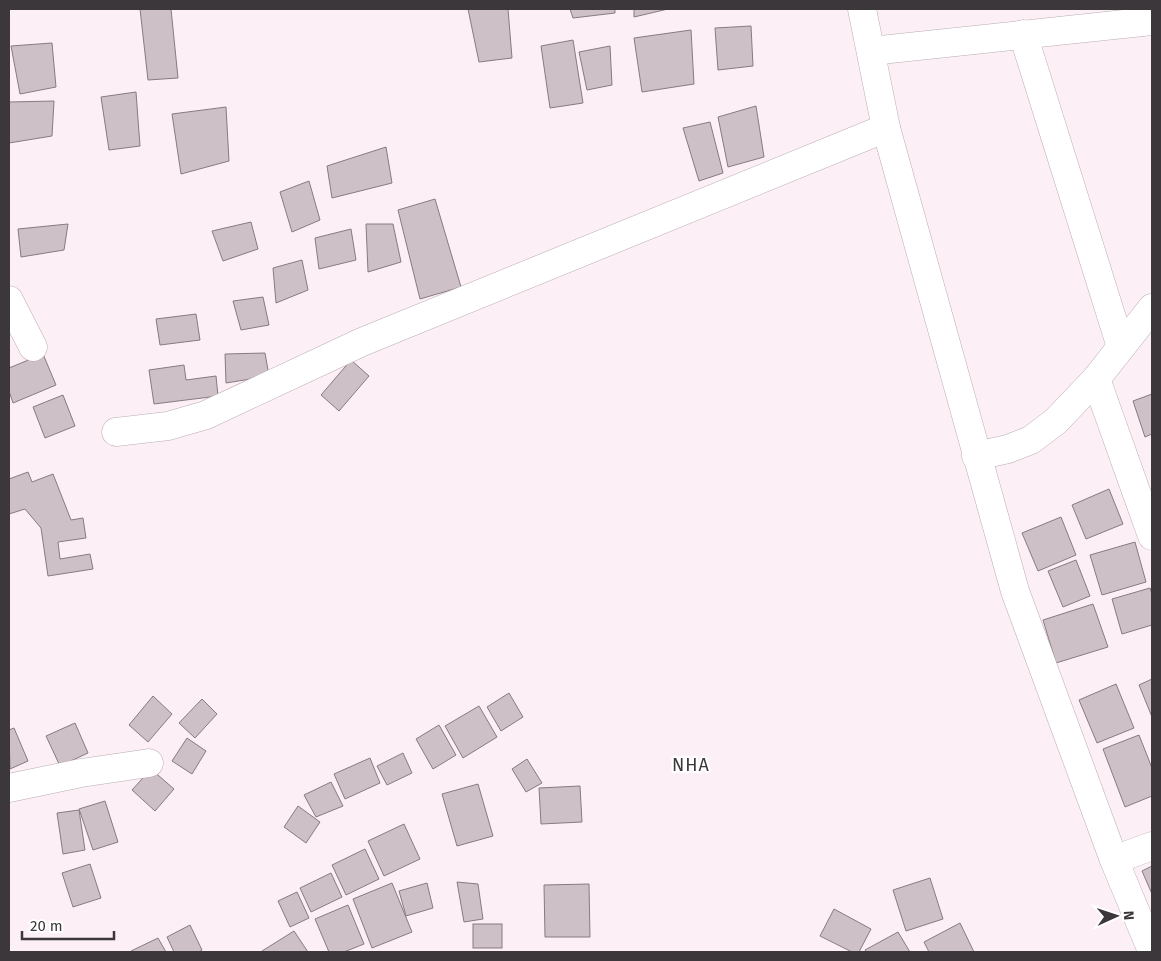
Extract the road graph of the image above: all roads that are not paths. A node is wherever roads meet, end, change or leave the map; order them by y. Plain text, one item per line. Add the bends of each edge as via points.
1 (862, 9) edge
2 (1152, 20) edge
3 (1023, 34) junction
4 (871, 51) junction
5 (886, 128) junction
6 (9, 300) edge
7 (1152, 308) edge
8 (33, 347) dead end
9 (1121, 347) junction
10 (1096, 379) junction
11 (116, 432) dead end
12 (976, 456) junction
13 (1152, 536) edge
14 (149, 763) dead end
15 (9, 788) edge
16 (1152, 846) edge
17 (1114, 860) junction
18 (1152, 951) edge

1 - 4 street
2 - 3 street
3 - 4 street
3 - 9 street
4 - 5 street
5 - 11 street via 362,342 206,415 168,426
5 - 12 street
6 - 8 street
7 - 9 street
9 - 10 street
10 - 12 street via 1056,421 1031,440
10 - 13 street
12 - 17 street via 1016,591
14 - 15 street
16 - 17 street
17 - 18 street

